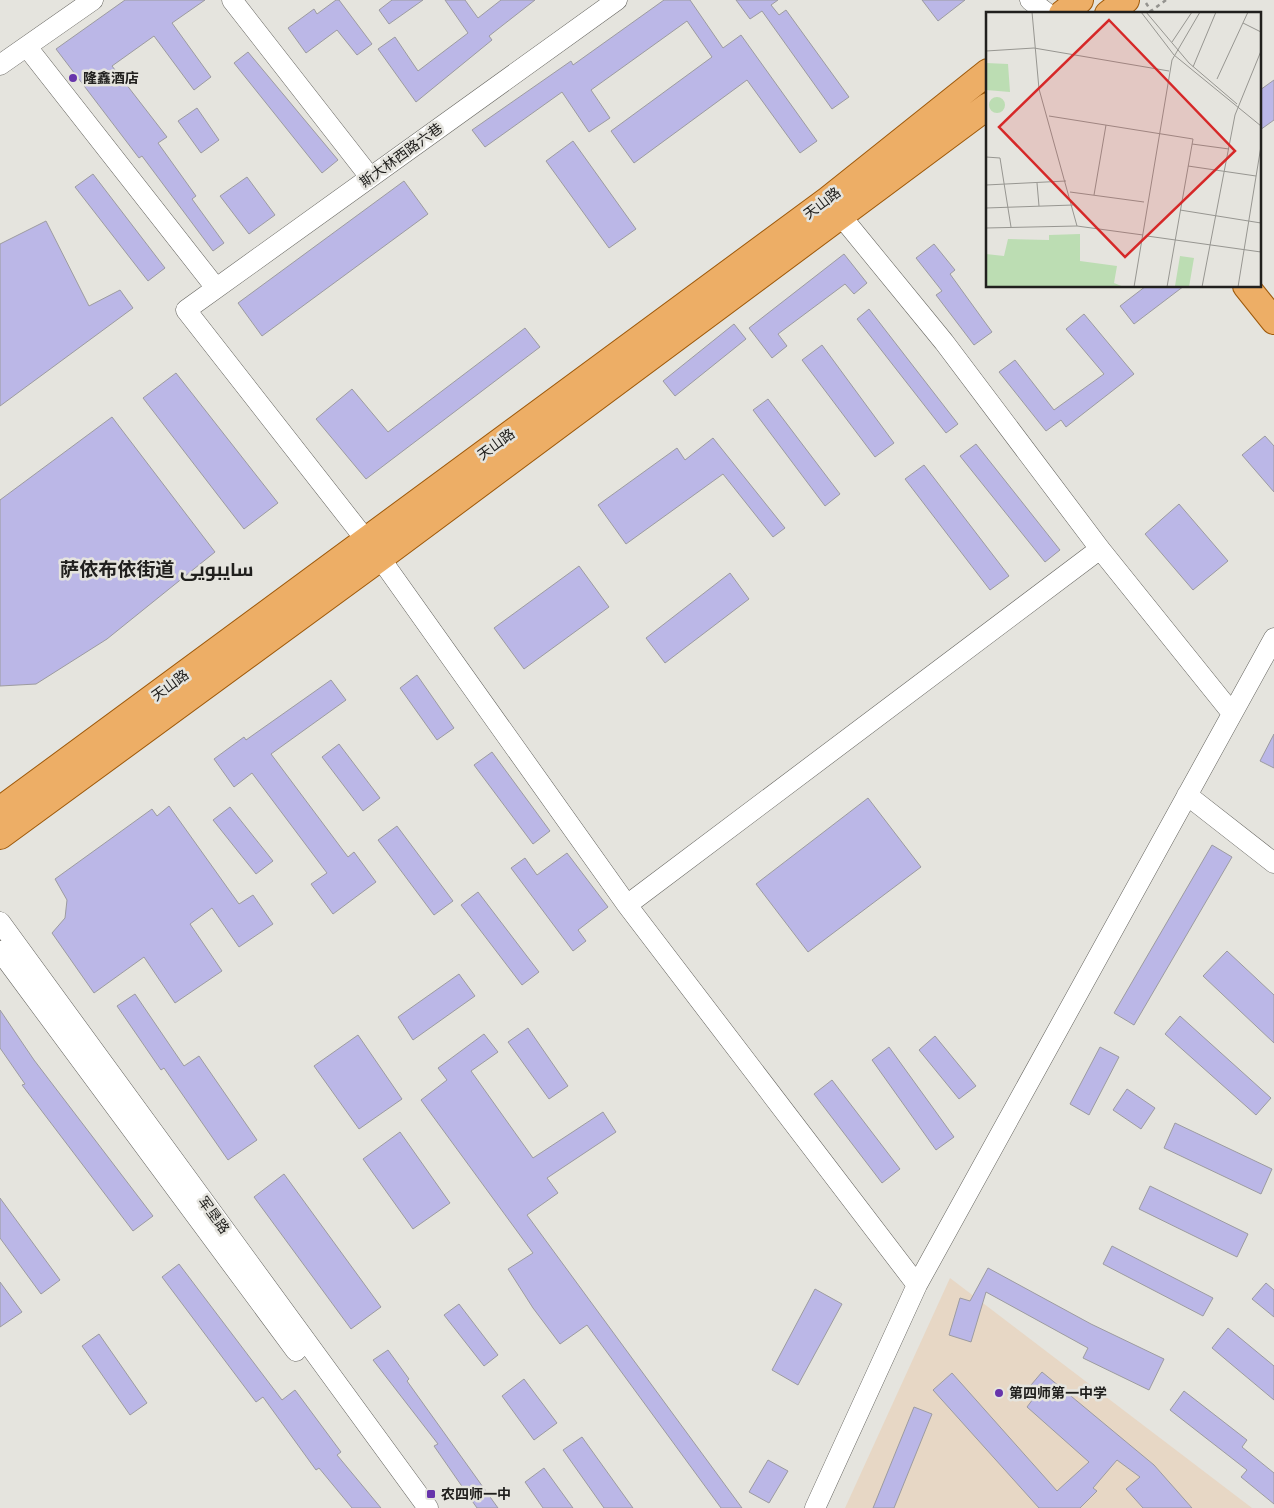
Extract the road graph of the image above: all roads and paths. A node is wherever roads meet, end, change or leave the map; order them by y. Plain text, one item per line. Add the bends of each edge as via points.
1 (93, 0) edge
2 (232, 0) edge
3 (617, 0) edge
4 (1028, 0) edge
5 (1080, 0) edge
6 (1126, 0) edge
7 (1144, 0) edge
8 (1166, 0) edge
9 (1032, 12) edge
10 (1045, 12) edge
11 (1065, 12) edge
12 (1111, 12) edge
13 (27, 46) junction
14 (0, 65) edge
15 (986, 74) edge
16 (986, 107) edge
17 (370, 178) junction
18 (841, 216) junction
19 (1262, 281) edge
20 (216, 288) junction
21 (1248, 288) edge
22 (1274, 296) edge
23 (1274, 321) edge
24 (1100, 549) junction
25 (373, 550) junction
26 (1274, 638) edge
27 (1231, 712) junction
28 (1187, 795) junction
29 (0, 810) edge
30 (0, 836) edge
31 (1274, 864) edge
32 (627, 905) junction
33 (0, 922) edge
34 (0, 950) edge
35 (917, 1285) junction
36 (412, 1508) edge
37 (428, 1508) edge
38 (815, 1508) edge

1 - 13 street
2 - 17 street
3 - 17 street, 斯大林西路六巷
4 - 9 street
4 - 10 street
5 - 11 main road
6 - 12 main road
7 - 8 path via 1151,11
13 - 14 street
13 - 20 street
15 - 25 main road, 天山路 via 829,199
16 - 18 main road, 天山路
17 - 20 street, 斯大林西路六巷
18 - 24 street via 944,342
18 - 25 main road, 天山路
19 - 22 main road
20 - 25 street, 斯大林西路六巷 via 186,310
21 - 23 main road
24 - 27 street
24 - 32 street
25 - 29 main road, 天山路
25 - 30 main road, 天山路
25 - 32 street
26 - 27 street
27 - 28 street
28 - 31 street
28 - 35 street
32 - 35 street
33 - 37 street, 军垦路
34 - 36 street, 军垦路
35 - 38 street

